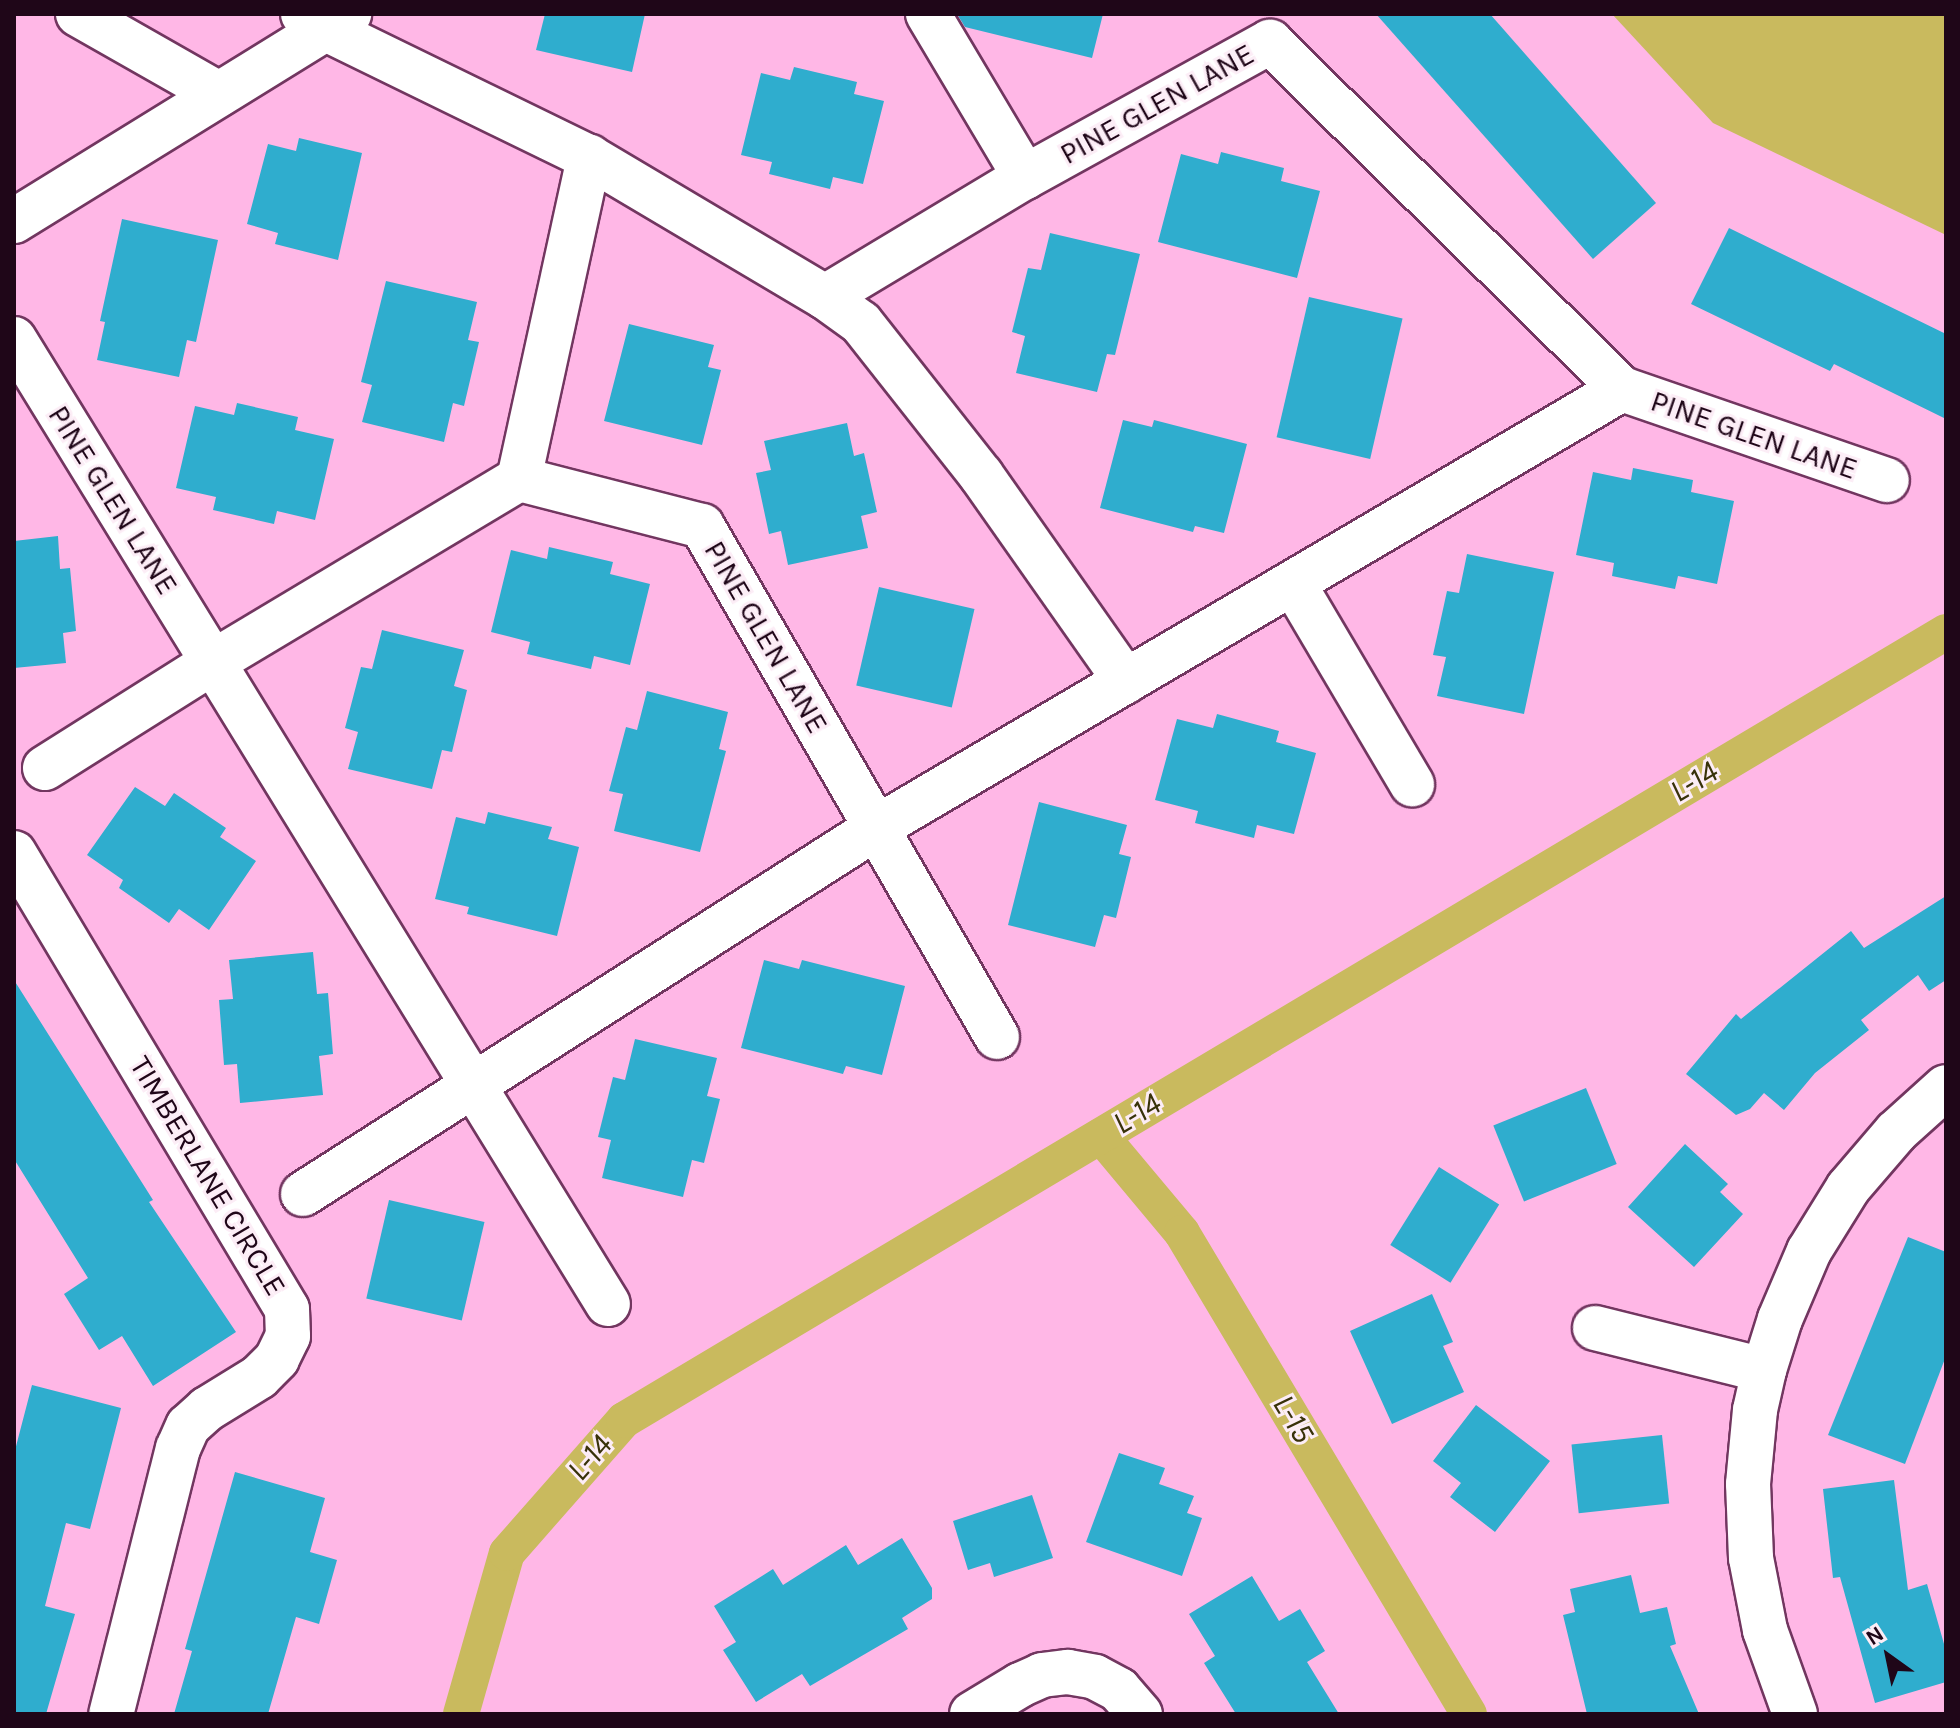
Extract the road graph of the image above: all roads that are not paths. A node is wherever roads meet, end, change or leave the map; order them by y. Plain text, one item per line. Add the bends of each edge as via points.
1 (78, 14) edge
2 (928, 14) edge
3 (326, 19) edge
4 (219, 94) junction
5 (589, 157) junction
6 (1025, 177) junction
7 (14, 221) edge
8 (825, 297) junction
9 (14, 339) edge
10 (1622, 389) junction
11 (519, 479) junction
12 (1887, 480) dead end
13 (1293, 583) junction
14 (213, 662) junction
15 (1126, 681) junction
16 (45, 768) dead end
17 (1412, 784) dead end
18 (876, 828) junction
19 (14, 853) edge
20 (997, 1037) dead end
21 (474, 1086) junction
22 (1946, 1087) edge
23 (303, 1194) dead end
24 (608, 1304) dead end
25 (1595, 1328) dead end
26 (1764, 1370) junction
27 (111, 1714) edge
28 (972, 1714) edge
29 (1140, 1714) edge
30 (1795, 1714) edge

1 - 4 street
2 - 6 street
3 - 4 street
3 - 5 street
4 - 7 street
5 - 8 street
5 - 11 street
6 - 8 street, PINE GLEN LANE
6 - 10 street, PINE GLEN LANE via 1270,42
8 - 15 street via 861,323 981,475
9 - 14 street, PINE GLEN LANE
10 - 12 street, PINE GLEN LANE
10 - 13 street, PINE GLEN LANE
11 - 14 street
11 - 18 street, PINE GLEN LANE via 702,526
13 - 15 street, PINE GLEN LANE
13 - 17 street
14 - 16 street
14 - 21 street, PINE GLEN LANE
15 - 18 street, PINE GLEN LANE
18 - 20 street, PINE GLEN LANE
18 - 21 street, PINE GLEN LANE
19 - 27 street, TIMBERLANE CIRCLE via 287,1309 288,1336 277,1359 188,1426 178,1448
21 - 23 street, PINE GLEN LANE
21 - 24 street, PINE GLEN LANE
22 - 26 street via 1896,1132 1848,1188 1809,1251
25 - 26 street
26 - 30 street via 1748,1484 1751,1558 1765,1630
28 - 29 street via 1042,1675 1068,1672 1095,1677 1119,1690

